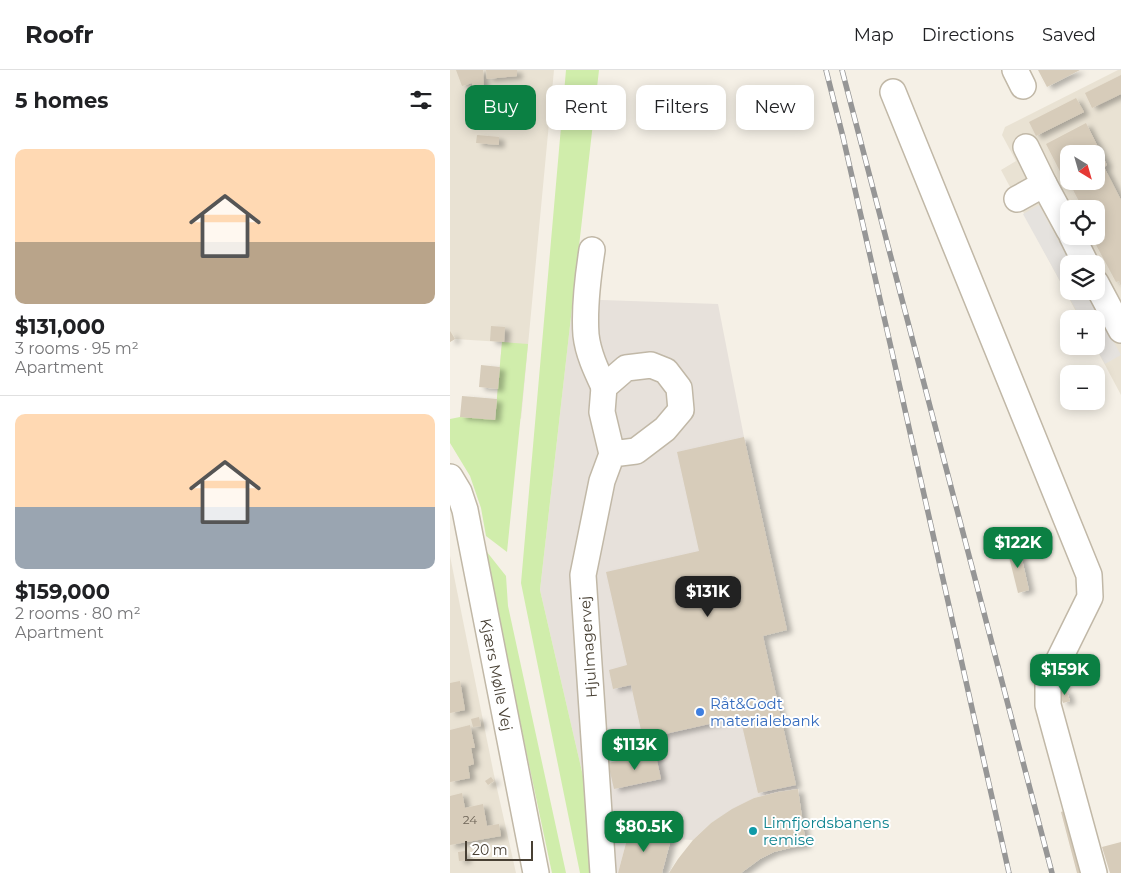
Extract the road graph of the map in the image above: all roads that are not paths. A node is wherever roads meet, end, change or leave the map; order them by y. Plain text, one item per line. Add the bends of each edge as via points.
1 (893, 92) dead end
2 (1026, 147) dead end
3 (1044, 184) junction
4 (1016, 199) dead end
5 (1060, 213) edge
6 (592, 250) dead end
7 (1105, 300) edge
8 (1121, 330) edge
9 (604, 386) junction
10 (612, 454) junction
11 (450, 477) edge
12 (536, 873) edge
13 (603, 873) edge
14 (1094, 873) edge

1 - 14 street via 1090,575 1090,597 1048,682 1048,705
2 - 3 street
3 - 4 street
3 - 5 street
6 - 9 street via 586,336
7 - 8 street
9 - 10 street via 602,412
9 - 10 street via 626,368 651,365 666,371 679,388 681,410 665,429 636,451
10 - 13 street, Hjulmagervej via 602,481 583,575
11 - 12 street, Kjærs Mølle Vej via 465,510

